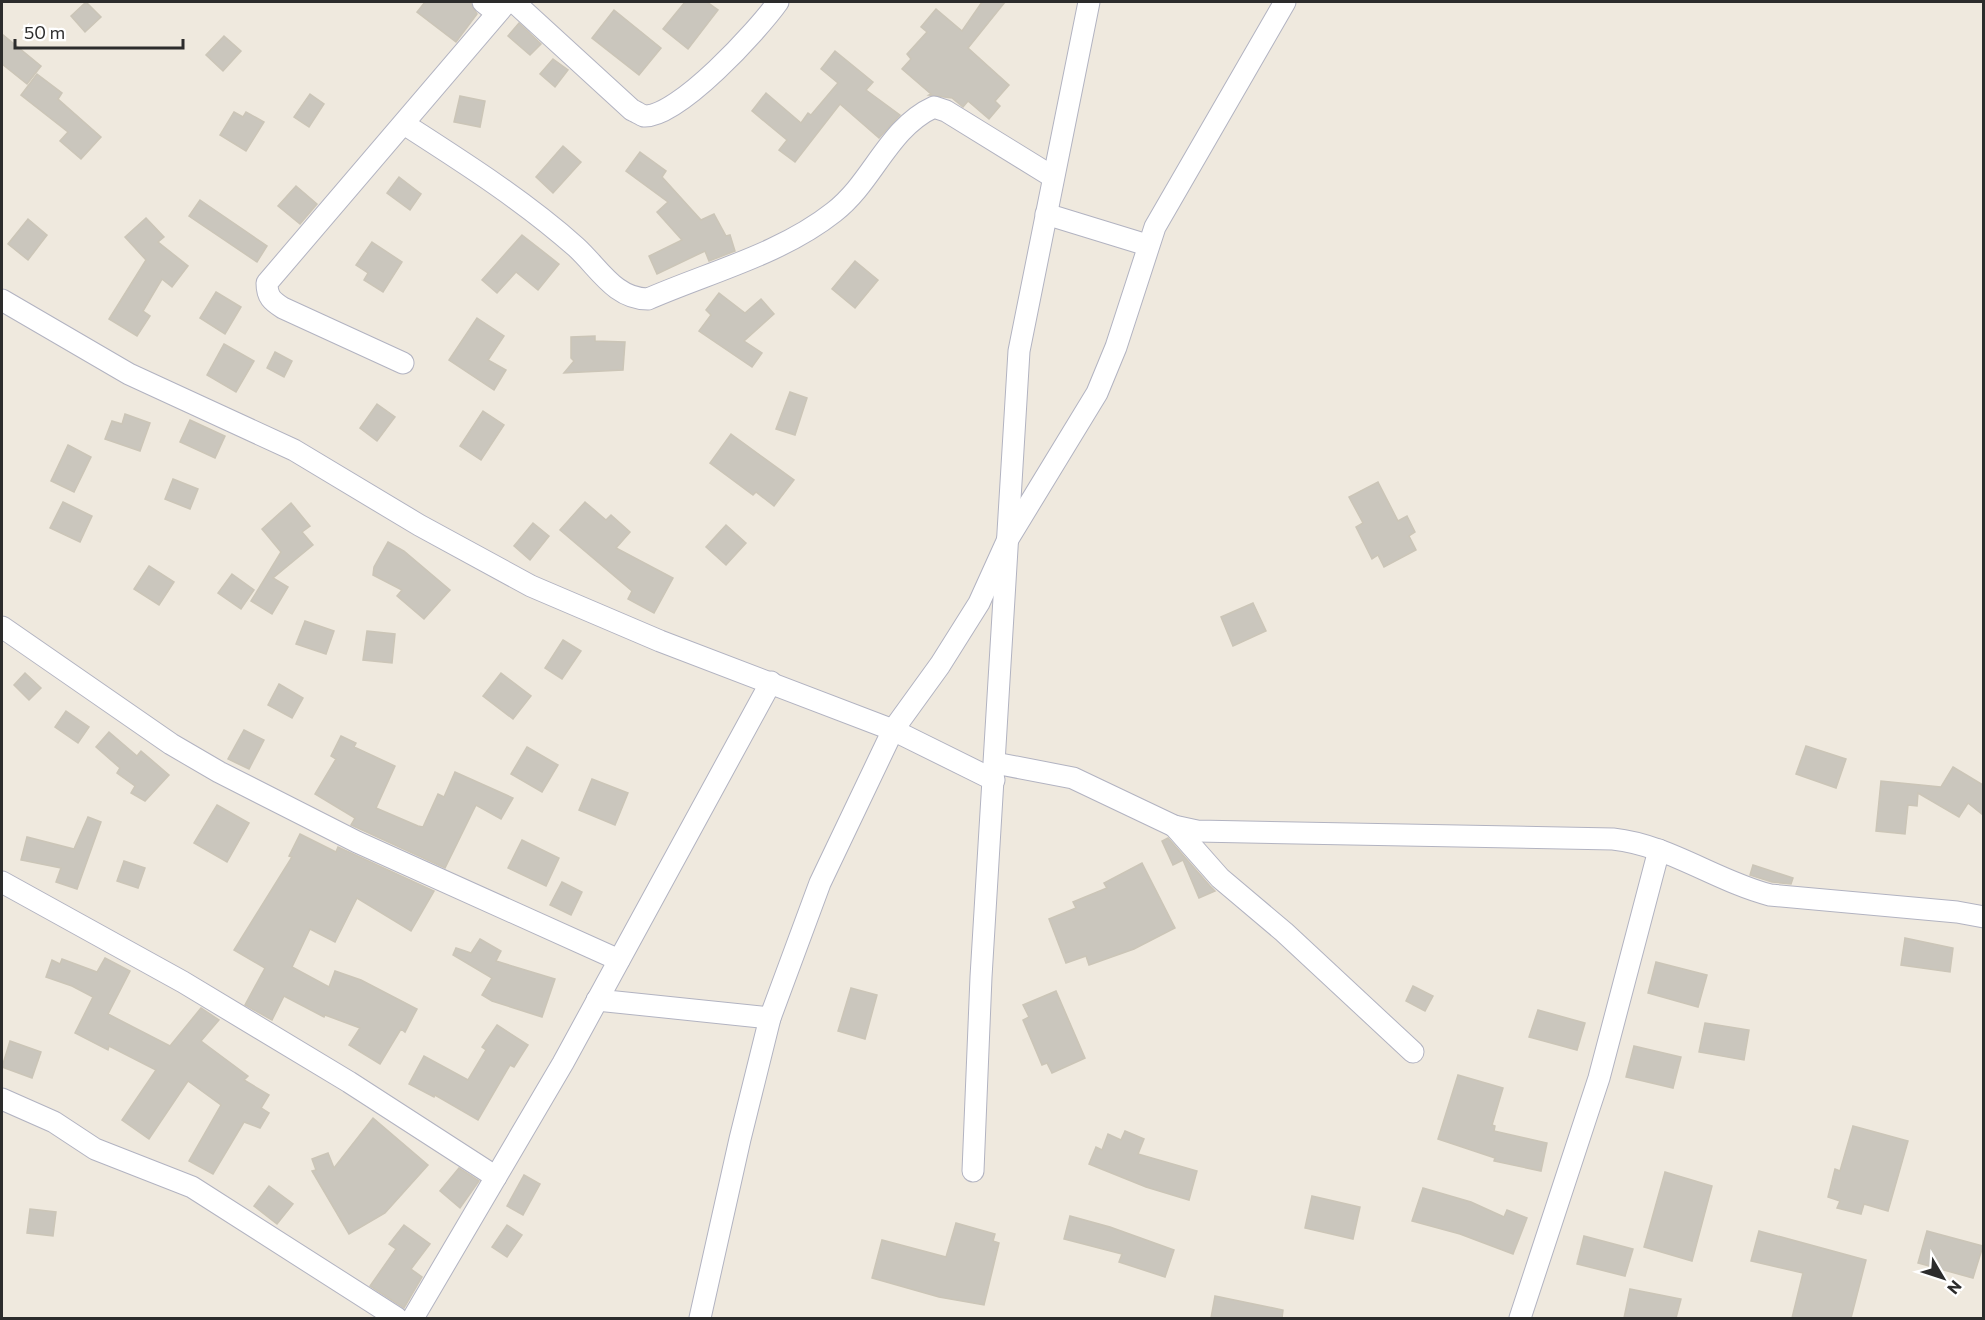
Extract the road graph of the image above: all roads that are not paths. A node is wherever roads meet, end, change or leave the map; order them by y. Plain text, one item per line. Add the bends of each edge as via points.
1 (778, 2) edge
2 (1089, 2) edge
3 (1285, 2) edge
4 (500, 4) edge
5 (404, 124) junction
6 (1053, 177) junction
7 (1046, 214) junction
8 (1147, 245) junction
9 (2, 300) edge
10 (403, 363) dead end
11 (1008, 539) junction
12 (2, 627) edge
13 (771, 682) junction
14 (893, 730) junction
15 (994, 771) junction
16 (1174, 826) junction
17 (1659, 850) junction
18 (2, 882) edge
19 (1983, 917) edge
20 (619, 960) junction
21 (597, 1000) junction
22 (770, 1018) junction
23 (1413, 1052) dead end
24 (2, 1099) edge
25 (973, 1171) dead end
26 (496, 1177) junction
27 (397, 1318) edge
28 (413, 1318) edge
29 (700, 1318) edge
30 (1521, 1318) edge

1 - 4 street via 735,53 698,86 661,112 644,116
2 - 6 street
3 - 8 street
4 - 5 street
5 - 6 street via 497,185 576,247 632,299 648,299 778,246 814,226 856,190 907,123 934,107
5 - 10 street via 267,283 272,301 283,308
6 - 7 street
7 - 8 street
7 - 11 street via 1019,351
8 - 11 street via 1116,347 1097,393
9 - 13 street via 129,374 294,450 531,586 660,641
11 - 14 street via 979,603
11 - 15 street
12 - 20 street via 171,744 219,772 357,842
13 - 14 street
13 - 20 street
14 - 15 street
14 - 22 street via 820,883
15 - 16 street via 1074,778
15 - 25 street
16 - 17 street via 1197,831 1613,839 1635,841
16 - 23 street via 1220,878
17 - 19 street via 1744,888 1770,895
17 - 30 street via 1599,1078
18 - 26 street via 183,982
20 - 21 street
21 - 22 street
21 - 26 street
22 - 29 street
24 - 27 street via 54,1122 95,1149 192,1187
26 - 28 street

